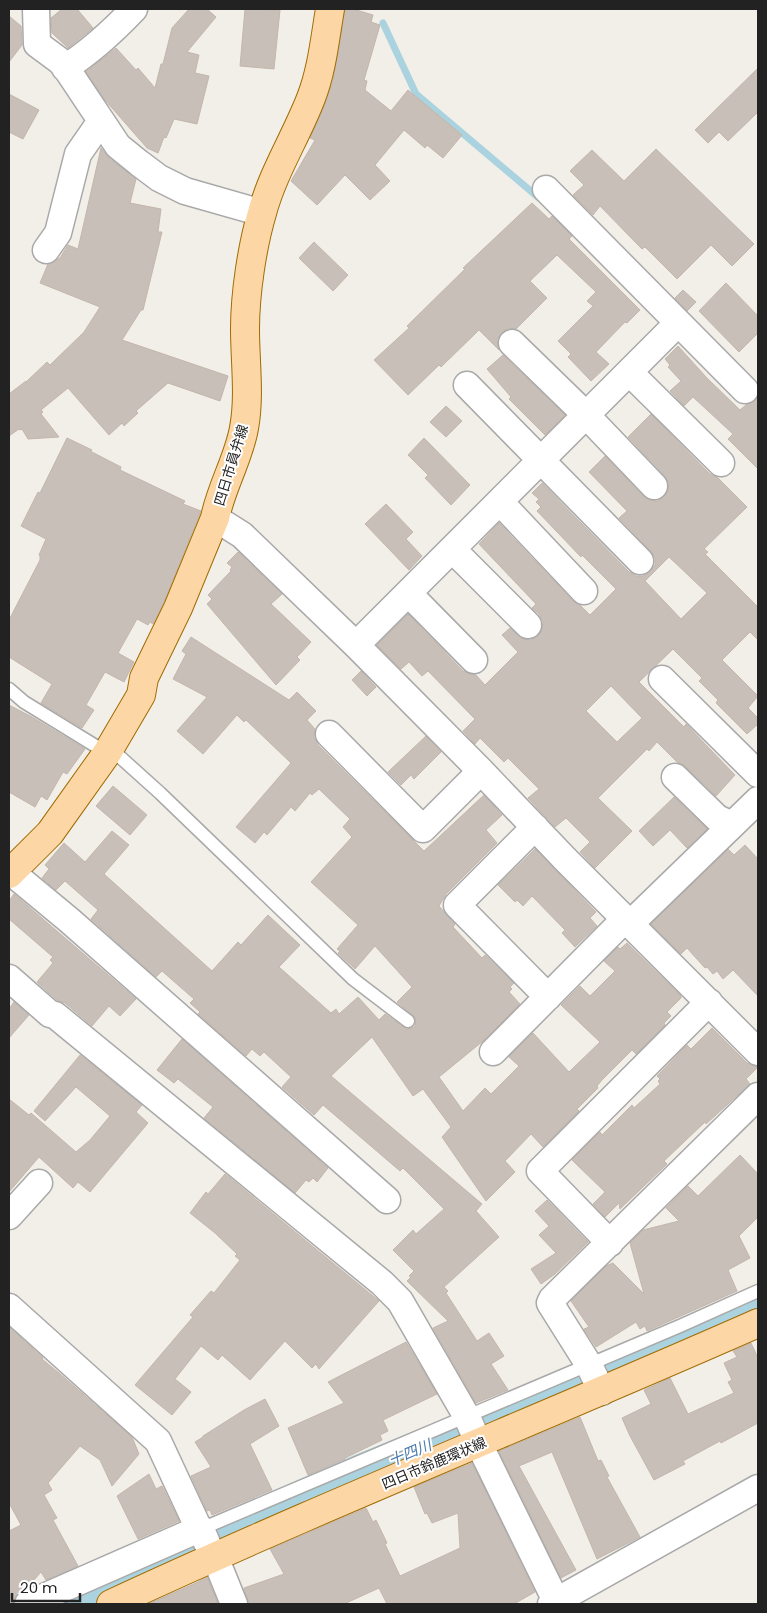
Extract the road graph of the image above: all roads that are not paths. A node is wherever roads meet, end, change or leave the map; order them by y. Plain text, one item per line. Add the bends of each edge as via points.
1 (36, 9) edge
2 (134, 9) edge
3 (330, 9) edge
4 (65, 68) junction
5 (102, 121) junction
6 (546, 189) dead end
7 (262, 213) junction
8 (46, 250) dead end
9 (673, 328) junction
10 (512, 343) dead end
11 (629, 372) junction
12 (468, 386) dead end
13 (745, 390) dead end
14 (586, 415) junction
15 (541, 460) junction
16 (721, 463) dead end
17 (654, 486) dead end
18 (500, 502) junction
19 (216, 518) junction
20 (452, 549) junction
21 (640, 561) dead end
22 (584, 591) dead end
23 (408, 593) junction
24 (528, 625) dead end
25 (356, 645) junction
26 (474, 660) dead end
27 (662, 679) dead end
28 (9, 689) edge
29 (329, 734) dead end
30 (109, 750) junction
31 (481, 771) junction
32 (758, 774) edge
33 (675, 777) dead end
34 (758, 800) edge
35 (732, 825) junction
36 (535, 827) junction
37 (10, 873) edge
38 (627, 922) junction
39 (9, 978) edge
40 (548, 997) junction
41 (709, 1002) junction
42 (408, 1020) dead end
43 (493, 1052) dead end
44 (758, 1052) edge
45 (758, 1096) edge
46 (39, 1183) dead end
47 (387, 1200) dead end
48 (9, 1216) edge
49 (610, 1242) junction
50 (758, 1291) edge
51 (9, 1307) edge
52 (758, 1323) edge
53 (595, 1377) junction
54 (468, 1418) junction
55 (478, 1443) junction
56 (758, 1488) edge
57 (207, 1543) junction
58 (556, 1603) edge
59 (28, 1604) edge
60 (111, 1604) edge
61 (234, 1604) edge

1 - 4 street via 37,44
2 - 4 street
3 - 7 main road, 四日市員弁線 via 312,96 275,174
4 - 5 street
5 - 7 street via 118,146 159,178 192,193
5 - 8 street via 78,154 58,234
6 - 9 street
7 - 19 main road, 四日市員弁線 via 251,268 245,327 247,387 244,429 218,503
9 - 11 street
9 - 13 street
10 - 14 street
11 - 14 street
11 - 16 street
12 - 15 street
14 - 15 street
14 - 17 street
15 - 18 street
15 - 21 street
18 - 20 street
18 - 22 street
19 - 25 street via 242,535
19 - 30 main road, 四日市員弁線 via 144,678 141,696
20 - 23 street
20 - 24 street
23 - 25 street
23 - 26 street
25 - 31 street
27 - 32 street
28 - 30 lane via 24,702
29 - 31 street via 423,829
30 - 37 main road, 四日市員弁線 via 50,832
30 - 42 lane via 160,793 353,979
31 - 36 street
33 - 35 street via 717,818
34 - 35 street
35 - 38 street
36 - 38 street
36 - 40 street via 457,905
37 - 47 street via 69,920
38 - 40 street
38 - 41 street
39 - 54 street via 388,1289 407,1310
40 - 43 street
41 - 44 street
41 - 49 street via 540,1171
45 - 49 street
46 - 48 street
49 - 53 street via 550,1303
50 - 53 lane via 680,1326
51 - 57 street via 158,1441
52 - 53 main road, 四日市鈴鹿環状線
53 - 54 lane
53 - 55 main road, 四日市鈴鹿環状線
54 - 55 street
54 - 57 lane
55 - 57 main road, 四日市鈴鹿環状線
55 - 58 street
56 - 58 street
57 - 59 street
57 - 60 main road, 四日市鈴鹿環状線
57 - 61 street

